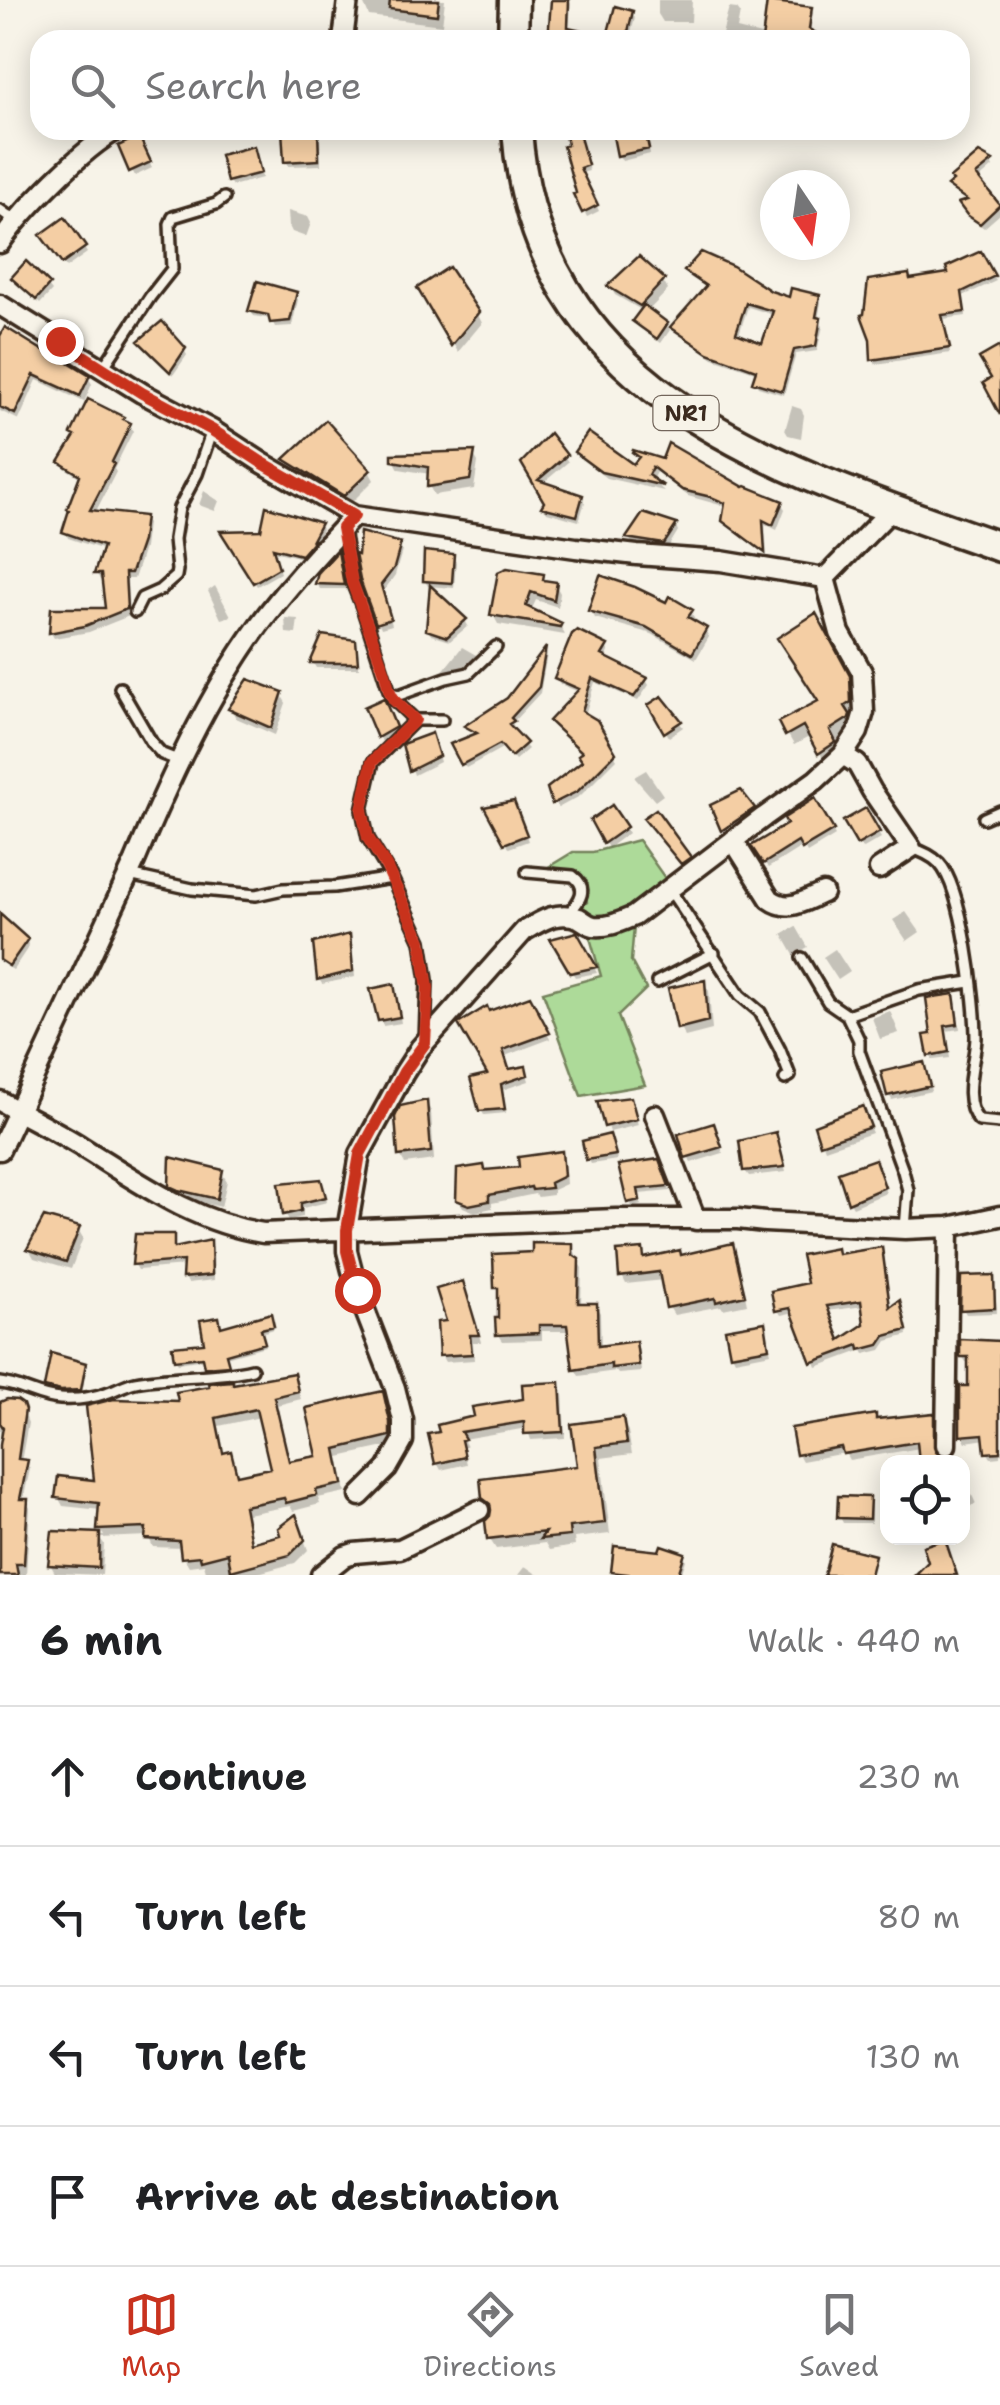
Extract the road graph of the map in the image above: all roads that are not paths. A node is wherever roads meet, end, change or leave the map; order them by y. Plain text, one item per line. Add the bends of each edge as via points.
1 (348, 0) edge
2 (514, 0) edge
3 (344, 30) edge
4 (514, 30) edge
5 (104, 140) edge
6 (518, 140) edge
7 (224, 198) dead end
8 (0, 210) edge
9 (17, 222) junction
10 (0, 243) edge
11 (0, 305) edge
12 (103, 368) junction
13 (212, 430) junction
14 (893, 508) junction
15 (348, 522) junction
16 (1000, 547) edge
17 (825, 578) junction
18 (135, 612) dead end
19 (496, 647) dead end
20 (120, 688) dead end
21 (390, 693) junction
22 (415, 720) junction
23 (442, 720) dead end
24 (844, 755) junction
25 (180, 761) junction
26 (1000, 812) edge
27 (984, 818) dead end
28 (733, 840) junction
29 (912, 848) junction
30 (879, 869) dead end
31 (528, 872) dead end
32 (128, 876) junction
33 (392, 878) junction
34 (670, 890) junction
35 (824, 893) dead end
36 (568, 916) junction
37 (714, 953) junction
38 (802, 958) dead end
39 (657, 982) dead end
40 (970, 982) junction
41 (846, 1015) junction
42 (425, 1043) junction
43 (784, 1080) dead end
44 (0, 1101) edge
45 (18, 1112) junction
46 (655, 1115) dead end
47 (1000, 1123) edge
48 (0, 1150) edge
49 (1000, 1216) edge
50 (696, 1220) junction
51 (949, 1227) junction
52 (904, 1228) junction
53 (347, 1230) junction
54 (252, 1369) dead end
55 (0, 1383) edge
56 (946, 1445) dead end
57 (360, 1496) dead end
58 (479, 1510) dead end
59 (321, 1575) edge

1 - 3 street
2 - 4 highway
5 - 9 street
6 - 14 highway, NR1 via 524,189 547,258 617,357 710,428
7 - 12 lane via 173,217 172,268
8 - 9 lane
9 - 10 street
11 - 12 street
12 - 13 street
13 - 15 street
13 - 18 lane via 179,508 176,576 142,598
14 - 16 highway, NR1
14 - 17 street
15 - 17 street via 721,560
15 - 21 lane via 352,582
15 - 25 street via 258,627
17 - 24 street via 840,633 862,672 864,712
19 - 21 lane via 469,673
20 - 25 lane via 152,743
21 - 22 lane
22 - 23 lane
22 - 33 lane via 372,762 362,810 368,838
24 - 28 street
24 - 29 street via 857,764
25 - 32 street
26 - 27 lane
28 - 34 street
28 - 35 street via 778,906
29 - 30 street
29 - 40 lane via 938,862 955,892
31 - 36 lane via 579,881 581,900
32 - 33 lane via 256,895
32 - 45 street
33 - 42 lane via 421,941
34 - 36 street via 612,925
34 - 37 lane
36 - 42 street via 544,918 524,931
37 - 39 lane
37 - 43 lane via 770,1030 790,1076
38 - 41 lane via 828,1002
40 - 41 lane via 919,990
40 - 47 lane via 973,1115
41 - 52 lane via 903,1171
42 - 53 street via 360,1154
44 - 45 street
45 - 48 street
45 - 53 street via 206,1218 263,1234
46 - 50 street
49 - 51 street
50 - 52 street
50 - 53 street
51 - 52 street
51 - 56 street
53 - 57 street via 357,1290 403,1420 396,1455
54 - 55 lane via 130,1383 61,1400
58 - 59 street via 400,1549 345,1556

